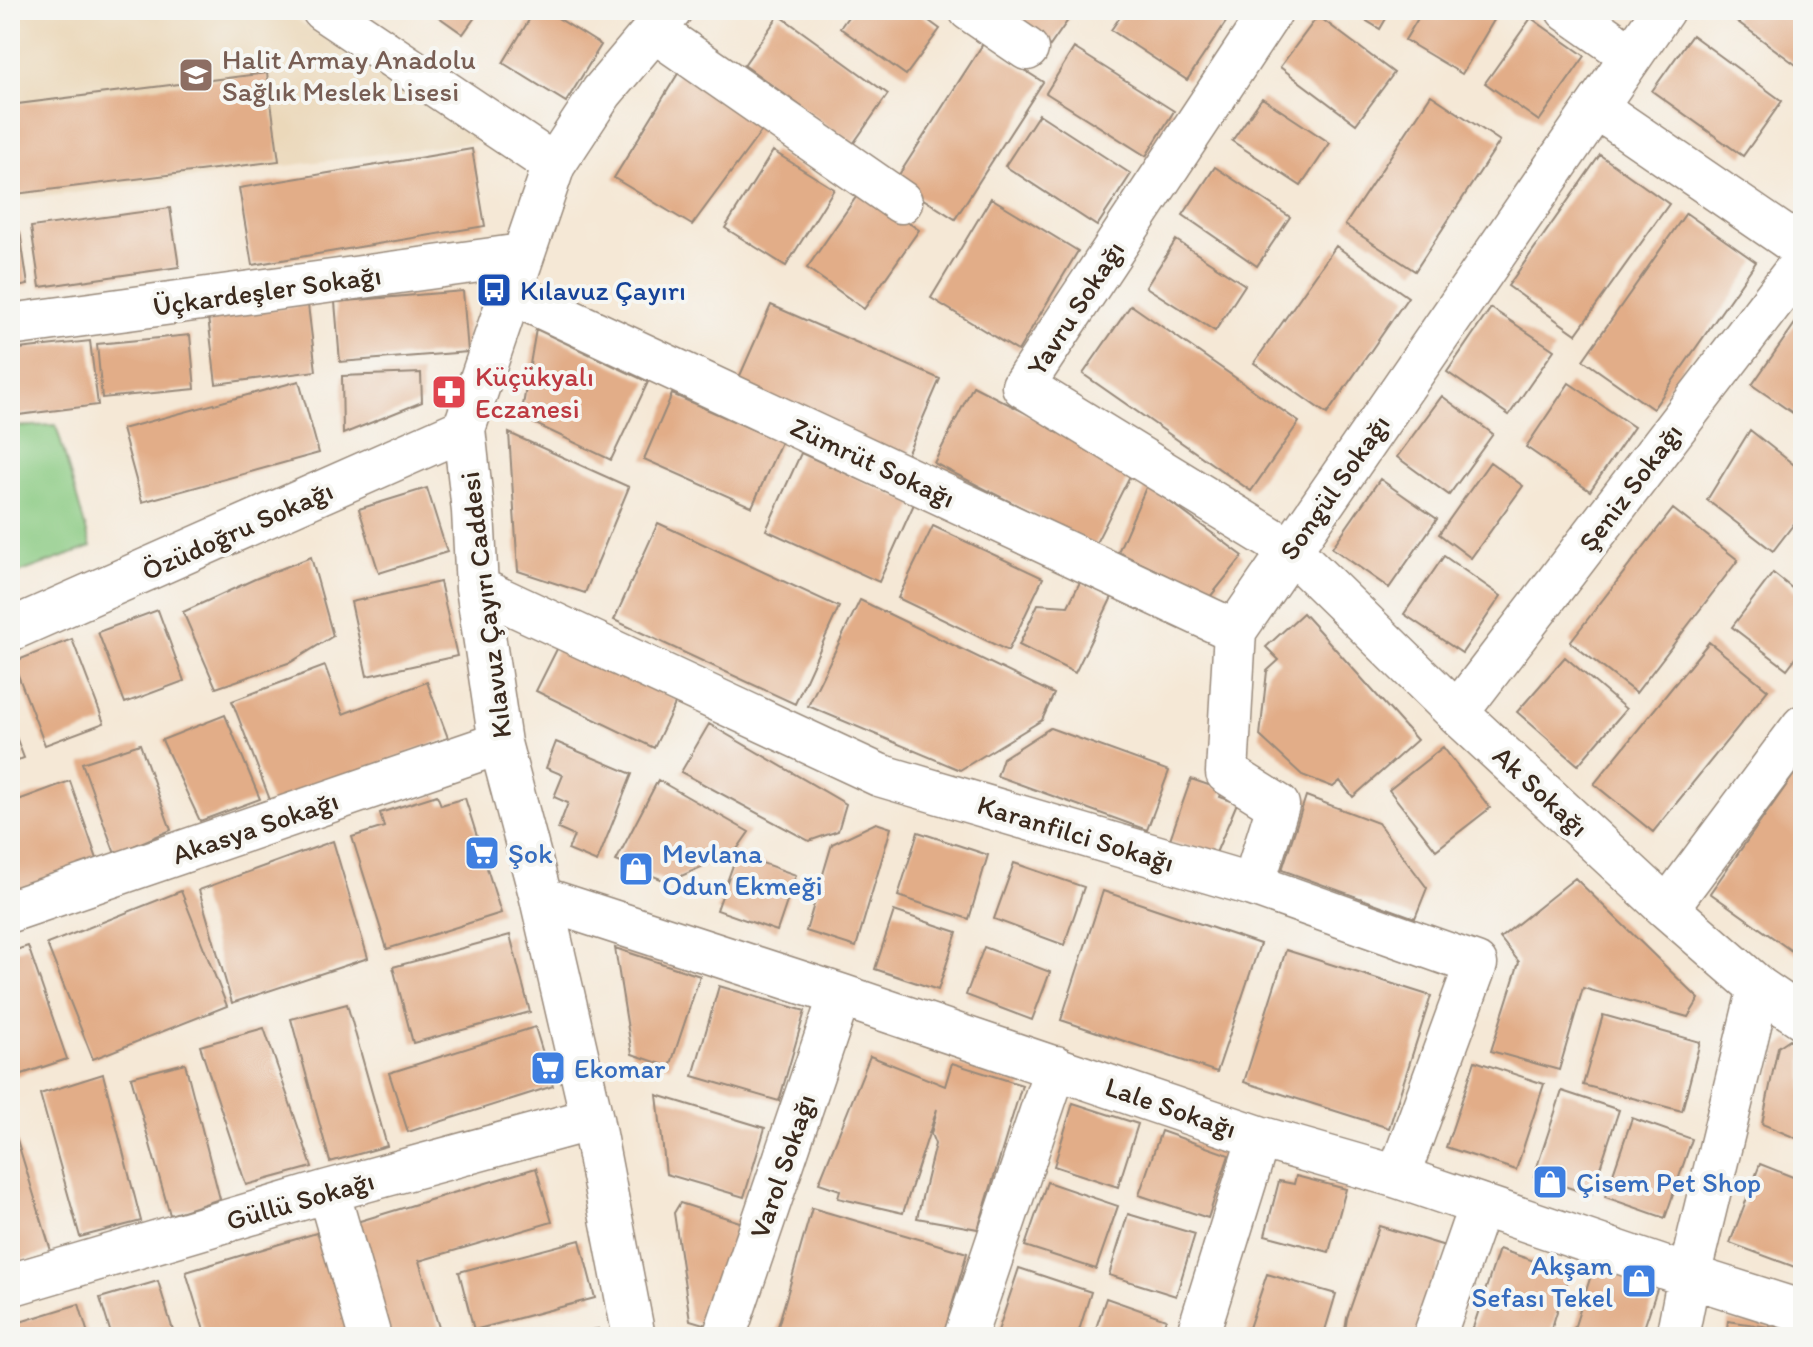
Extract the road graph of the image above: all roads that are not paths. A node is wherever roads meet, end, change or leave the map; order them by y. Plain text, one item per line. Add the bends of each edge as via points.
1 (323, 10) edge
2 (970, 10) edge
3 (1272, 10) edge
4 (1567, 10) edge
5 (1663, 10) edge
6 (662, 20) edge
7 (1027, 49) dead end
8 (1631, 55) junction
9 (1597, 108) junction
10 (554, 165) junction
11 (901, 202) dead end
12 (1803, 249) edge
13 (1803, 261) edge
14 (517, 274) junction
15 (10, 325) edge
16 (464, 429) junction
17 (1290, 550) junction
18 (477, 588) junction
19 (10, 630) edge
20 (1235, 631) junction
21 (1457, 713) junction
22 (1803, 726) edge
23 (500, 743) junction
24 (1253, 885) junction
25 (541, 898) junction
26 (1667, 908) junction
27 (10, 911) edge
28 (1759, 988) junction
29 (840, 995) junction
30 (1803, 1018) edge
31 (1056, 1067) junction
32 (592, 1119) junction
33 (1259, 1137) junction
34 (1398, 1177) junction
35 (328, 1191) junction
36 (1480, 1205) junction
37 (1689, 1276) junction
38 (10, 1285) edge
39 (1803, 1312) edge
40 (370, 1337) edge
41 (634, 1337) edge
42 (724, 1337) edge
43 (965, 1337) edge
44 (1197, 1337) edge
45 (1434, 1337) edge
46 (1677, 1337) edge

1 - 10 street
2 - 7 street
3 - 17 street, Yavru Sokağı via 1023,386
4 - 8 street
5 - 8 street, Songül Sokağı
6 - 10 street, Kılavuz Çayırı Caddesi via 602,92
6 - 11 street
8 - 9 street, Songül Sokağı
9 - 12 street
9 - 17 street, Songül Sokağı
10 - 14 street, Kılavuz Çayırı Caddesi
13 - 21 street, Şeniz Sokağı
14 - 15 street, Üçkardeşler Sokağı
14 - 16 street, Kılavuz Çayırı Caddesi
14 - 20 street, Zümrüt Sokağı
16 - 18 street, Kılavuz Çayırı Caddesi
16 - 19 street, Özüdoğru Sokağı
17 - 20 street, Songül Sokağı
17 - 21 street, Ak Sokağı
18 - 23 street, Kılavuz Çayırı Caddesi
18 - 24 street, Karanfilci Sokağı via 879,775
20 - 24 street via 1227,773 1278,805
21 - 26 street, Ak Sokağı
22 - 26 street
23 - 25 street, Kılavuz Çayırı Caddesi
23 - 27 street, Akasya Sokağı
24 - 34 street, Karanfilci Sokağı via 1476,964
25 - 29 street, Lale Sokağı
25 - 32 street, Kılavuz Çayırı Caddesi
26 - 28 street, Ak Sokağı
28 - 30 street, Ak Sokağı
28 - 37 street
29 - 31 street, Lale Sokağı
29 - 42 street, Varol Sokağı
31 - 33 street, Lale Sokağı
31 - 43 street
32 - 35 street, Güllü Sokağı
32 - 41 street, Kılavuz Çayırı Caddesi
33 - 34 street, Lale Sokağı
33 - 44 street
34 - 36 street, Lale Sokağı
35 - 38 street, Güllü Sokağı
35 - 40 street
36 - 37 street, Lale Sokağı
36 - 45 street
37 - 39 street, Lale Sokağı
37 - 46 street

